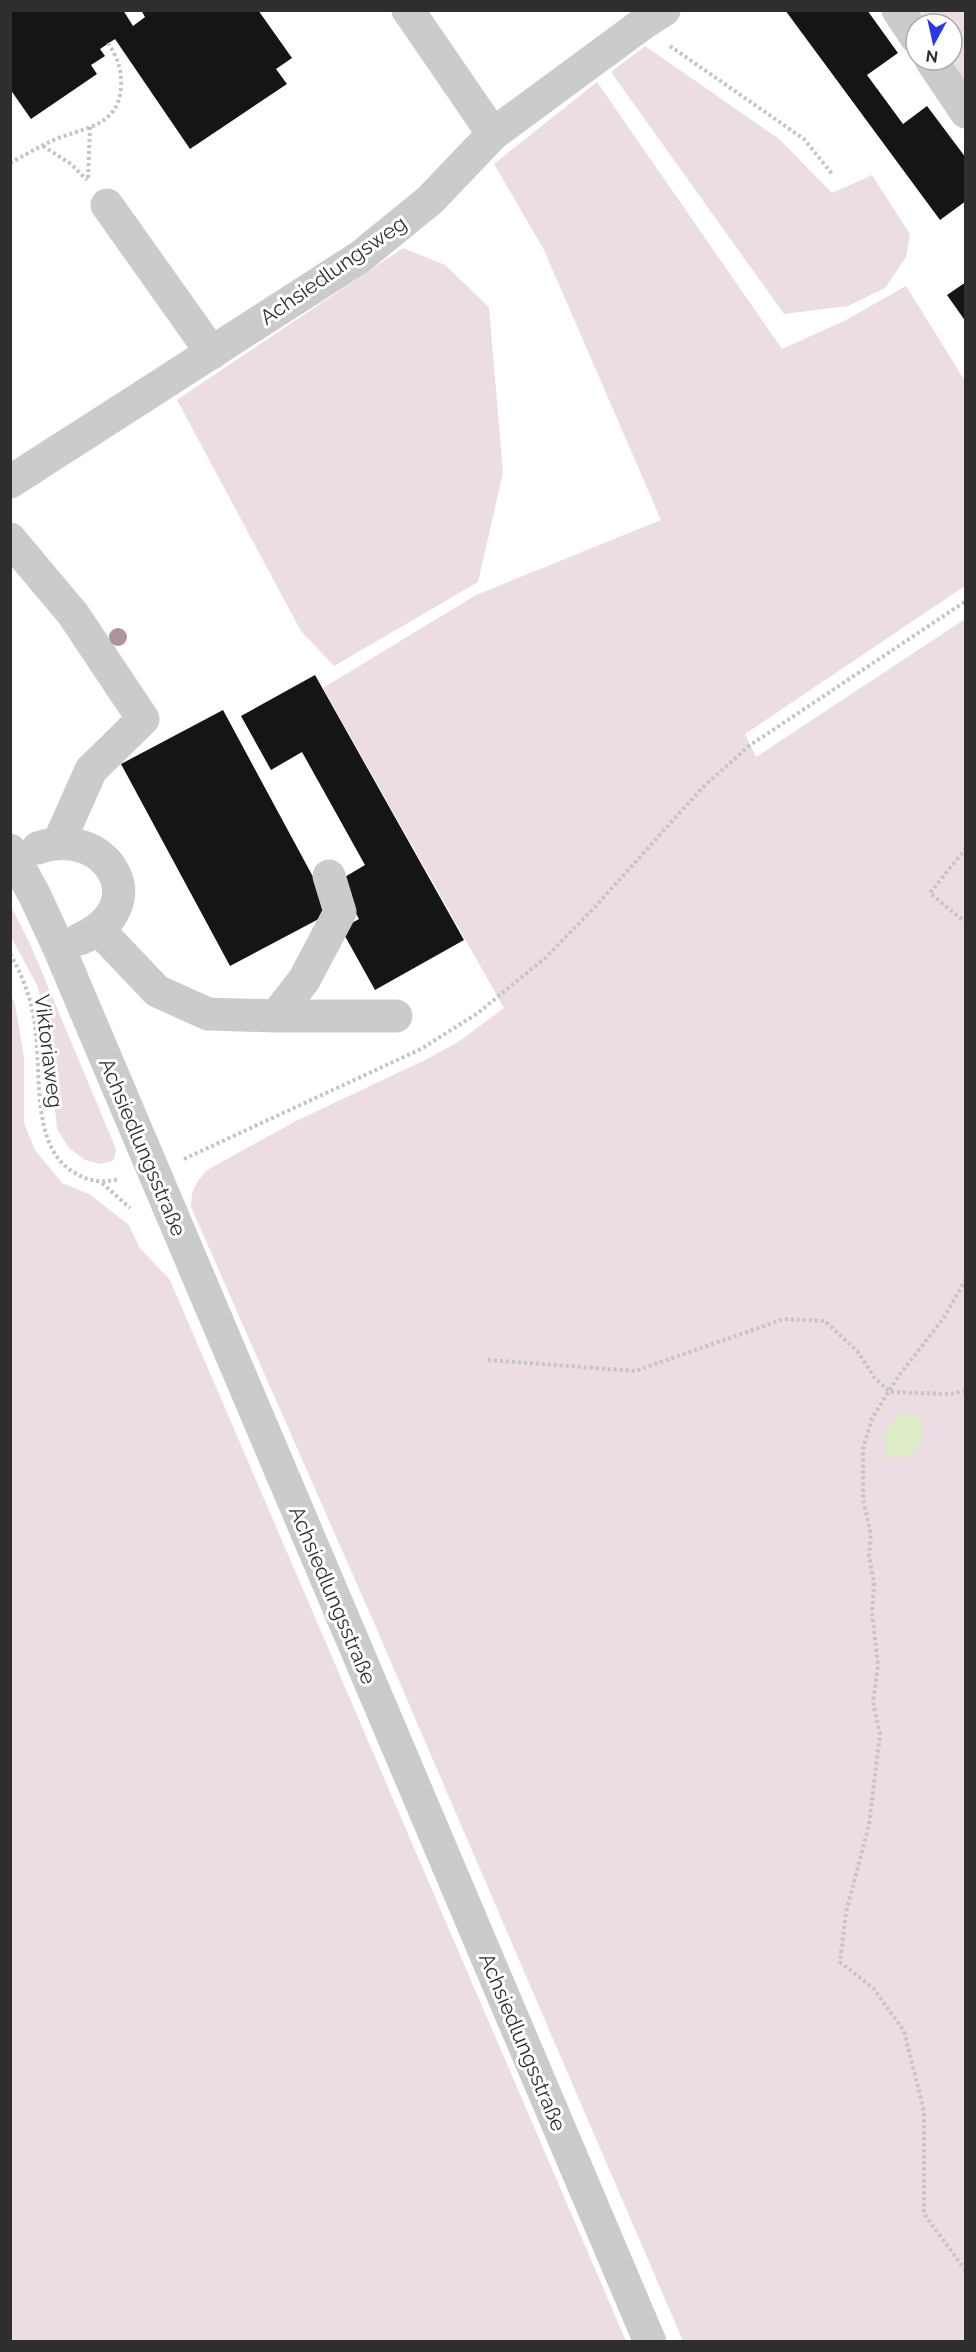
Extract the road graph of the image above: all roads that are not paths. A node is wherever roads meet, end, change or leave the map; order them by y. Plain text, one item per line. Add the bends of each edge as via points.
1 (408, 10) edge
2 (653, 18) edge
3 (939, 72) edge
4 (966, 112) edge
5 (493, 134) junction
6 (107, 205) dead end
7 (212, 353) junction
8 (10, 482) edge
9 (10, 538) edge
10 (58, 844) junction
11 (14, 855) edge
12 (329, 876) dead end
13 (98, 928) junction
14 (59, 948) junction
15 (276, 1016) junction
16 (396, 1016) dead end
17 (650, 2342) edge

1 - 5 street
2 - 5 street, Achsiedlungsweg
3 - 4 street
5 - 7 street, Achsiedlungsweg via 430,200 360,257
6 - 7 street
7 - 8 street, Achsiedlungsweg
9 - 10 street via 73,614 143,719 90,770
10 - 11 street
10 - 13 street via 91,849 107,861 118,879 119,897 114,913
11 - 14 street, Achsiedlungsstraße
12 - 15 street via 340,912 304,980
13 - 14 street
13 - 15 street via 157,991 208,1014
14 - 17 street, Achsiedlungsstraße
15 - 16 street

